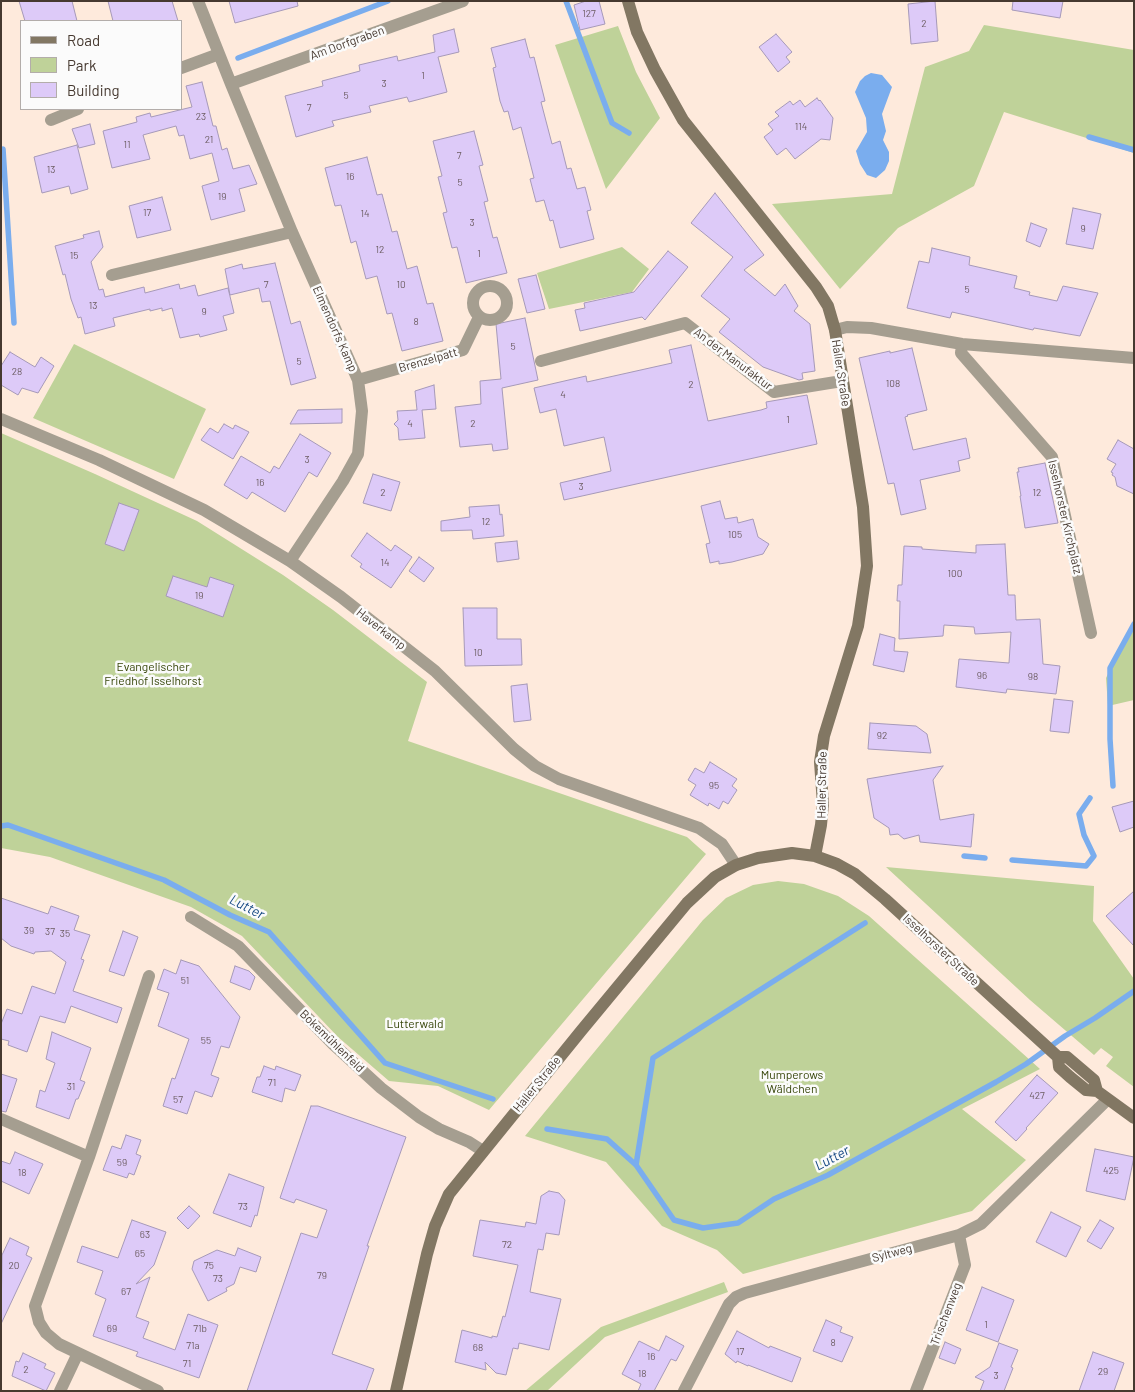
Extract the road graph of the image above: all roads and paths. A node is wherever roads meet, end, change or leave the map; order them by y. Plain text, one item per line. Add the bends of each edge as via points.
1 (198, 1) edge
2 (463, 1) edge
3 (628, 1) edge
4 (219, 54) junction
5 (182, 68) edge
6 (230, 84) junction
7 (76, 110) edge
8 (51, 120) dead end
9 (292, 232) junction
10 (112, 275) dead end
11 (479, 317) dead end
12 (835, 330) junction
13 (962, 344) junction
14 (1134, 358) edge
15 (541, 361) dead end
16 (358, 380) junction
17 (842, 381) junction
18 (1, 419) edge
19 (290, 561) junction
20 (1091, 632) dead end
21 (815, 856) junction
22 (736, 865) junction
23 (191, 918) dead end
24 (150, 976) dead end
25 (1107, 1100) junction
26 (1134, 1118) edge
27 (1, 1119) edge
28 (483, 1151) junction
29 (89, 1157) junction
30 (960, 1235) junction
31 (78, 1353) junction
32 (60, 1391) edge
33 (158, 1391) edge
34 (396, 1391) edge
35 (684, 1391) edge
36 (916, 1391) edge

1 - 4 street, Elmendorfs Kamp
2 - 6 street, Am Dorfgraben
3 - 12 street, Haller Straße via 637,32 683,120 816,287 828,306
4 - 5 street
4 - 6 street, Elmendorfs Kamp
6 - 9 street, Elmendorfs Kamp
7 - 8 street
9 - 10 street
9 - 16 street, Elmendorfs Kamp
11 - 16 street, Brenzelpatt via 463,350
12 - 13 street via 871,328
12 - 17 street, Haller Straße
13 - 14 street
13 - 20 street, Isselhorster Kirchplatz via 961,354 1052,457
15 - 17 street, An der Manufaktur via 685,323 774,392
16 - 19 street, Elmendorfs Kamp via 362,411 358,454
17 - 21 street, Haller Straße via 863,507 866,566 858,626 824,736 820,762 822,825
18 - 19 street, Haverkamp via 204,510
19 - 22 street, Haverkamp via 435,671 535,766 558,779 699,828 722,844
21 - 22 street, Haller Straße via 792,853
21 - 25 street, Isselhorster Straße via 854,874 885,899 1036,1038 1058,1057 1067,1057 1094,1080 1096,1091
22 - 28 street, Haller Straße via 715,877 687,903
23 - 28 street, Bokemühlenfeld via 238,946 333,1044 381,1088 419,1117
24 - 29 street
25 - 26 street, Isselhorster Straße
25 - 30 street, Syltweg via 981,1224
27 - 29 street
28 - 34 street, Haller Straße via 449,1194 435,1226
29 - 31 street via 36,1306 39,1322 46,1334
30 - 35 street, Syltweg via 736,1297 729,1304
30 - 36 street, Trischenweg via 965,1265
31 - 32 street
31 - 33 street

